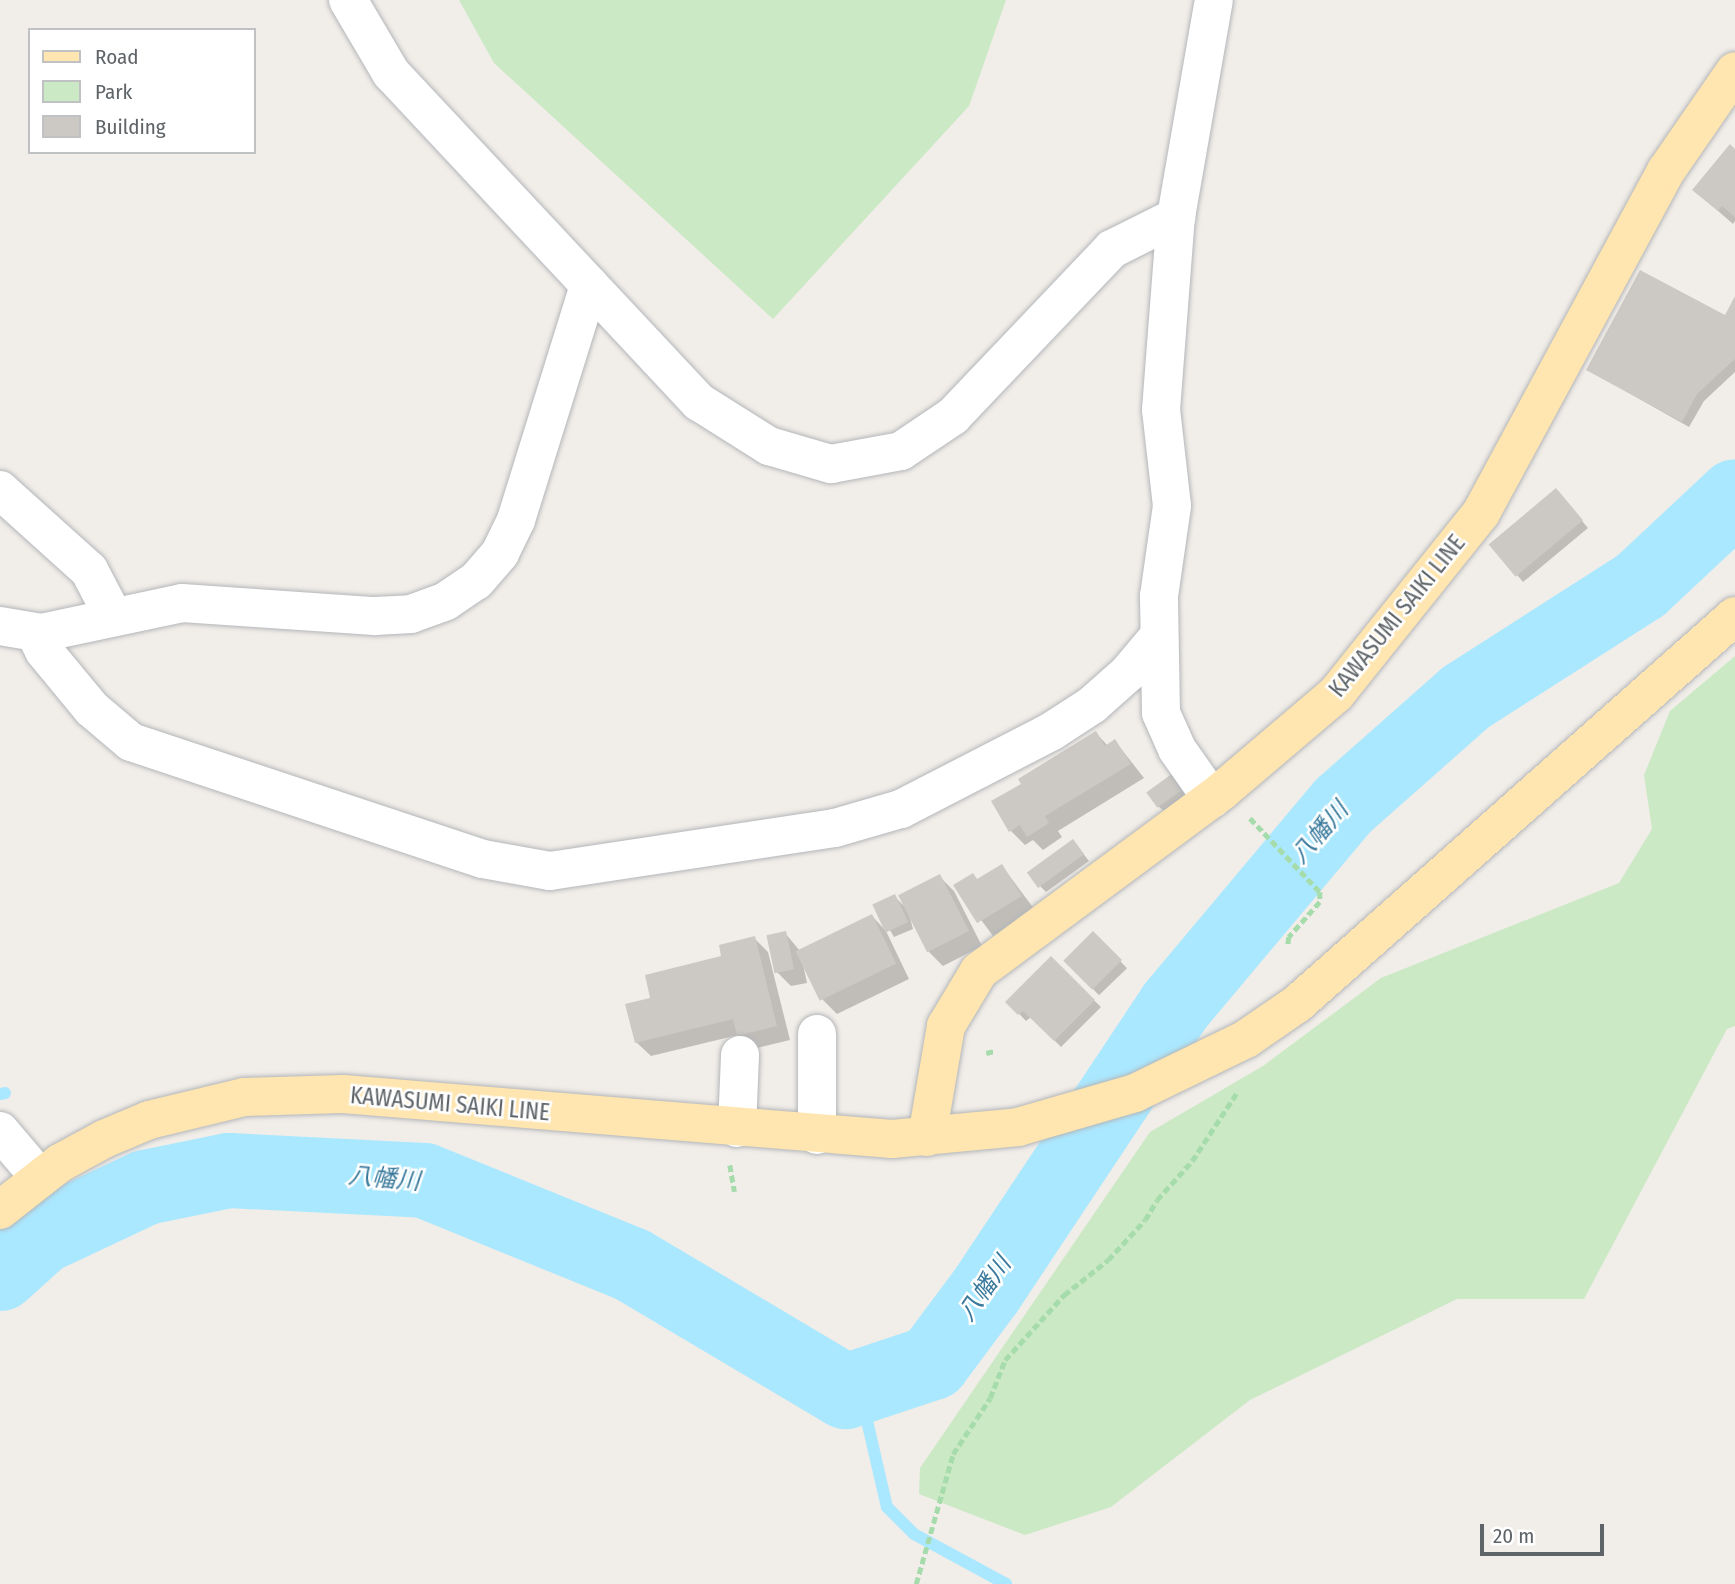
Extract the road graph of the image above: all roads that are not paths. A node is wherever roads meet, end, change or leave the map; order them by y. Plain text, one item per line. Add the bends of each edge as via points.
1 (348, 0) edge
2 (1214, 0) edge
3 (1735, 71) edge
4 (1176, 217) junction
5 (589, 285) junction
6 (0, 490) edge
7 (113, 616) junction
8 (1735, 616) edge
9 (17, 629) edge
10 (1159, 636) junction
11 (1226, 803) junction
12 (817, 1034) dead end
13 (740, 1055) dead end
14 (737, 1128) junction
15 (0, 1131) edge
16 (817, 1135) junction
17 (927, 1137) junction
18 (40, 1178) junction
19 (0, 1210) edge

1 - 5 street via 391,73
2 - 4 street
3 - 11 main road, KAWASUMI SAIKI LINE via 1666,171 1481,513 1336,694
4 - 5 street via 1112,249 953,416 901,451 831,464 769,446 699,402
4 - 10 street via 1161,410 1172,506 1159,596
5 - 7 street via 516,520 500,553 476,581 446,601 411,614 375,616 182,603
6 - 7 street via 89,570
7 - 9 street
8 - 17 main road, KAWASUMI SAIKI LINE via 1345,964 1297,1004 1229,1048 1135,1093 1018,1127
9 - 10 street via 44,652 92,709 131,742 483,859 550,871 835,828 901,809 1052,731 1092,705 1128,673
10 - 11 street via 1159,692 1168,732
11 - 17 main road, KAWASUMI SAIKI LINE via 979,971 946,1026
12 - 16 street
13 - 14 street
14 - 16 main road, KAWASUMI SAIKI LINE
14 - 18 main road, KAWASUMI SAIKI LINE via 293,1093 244,1097 149,1120 104,1139
15 - 18 street
16 - 17 main road, KAWASUMI SAIKI LINE
18 - 19 main road, KAWASUMI SAIKI LINE

